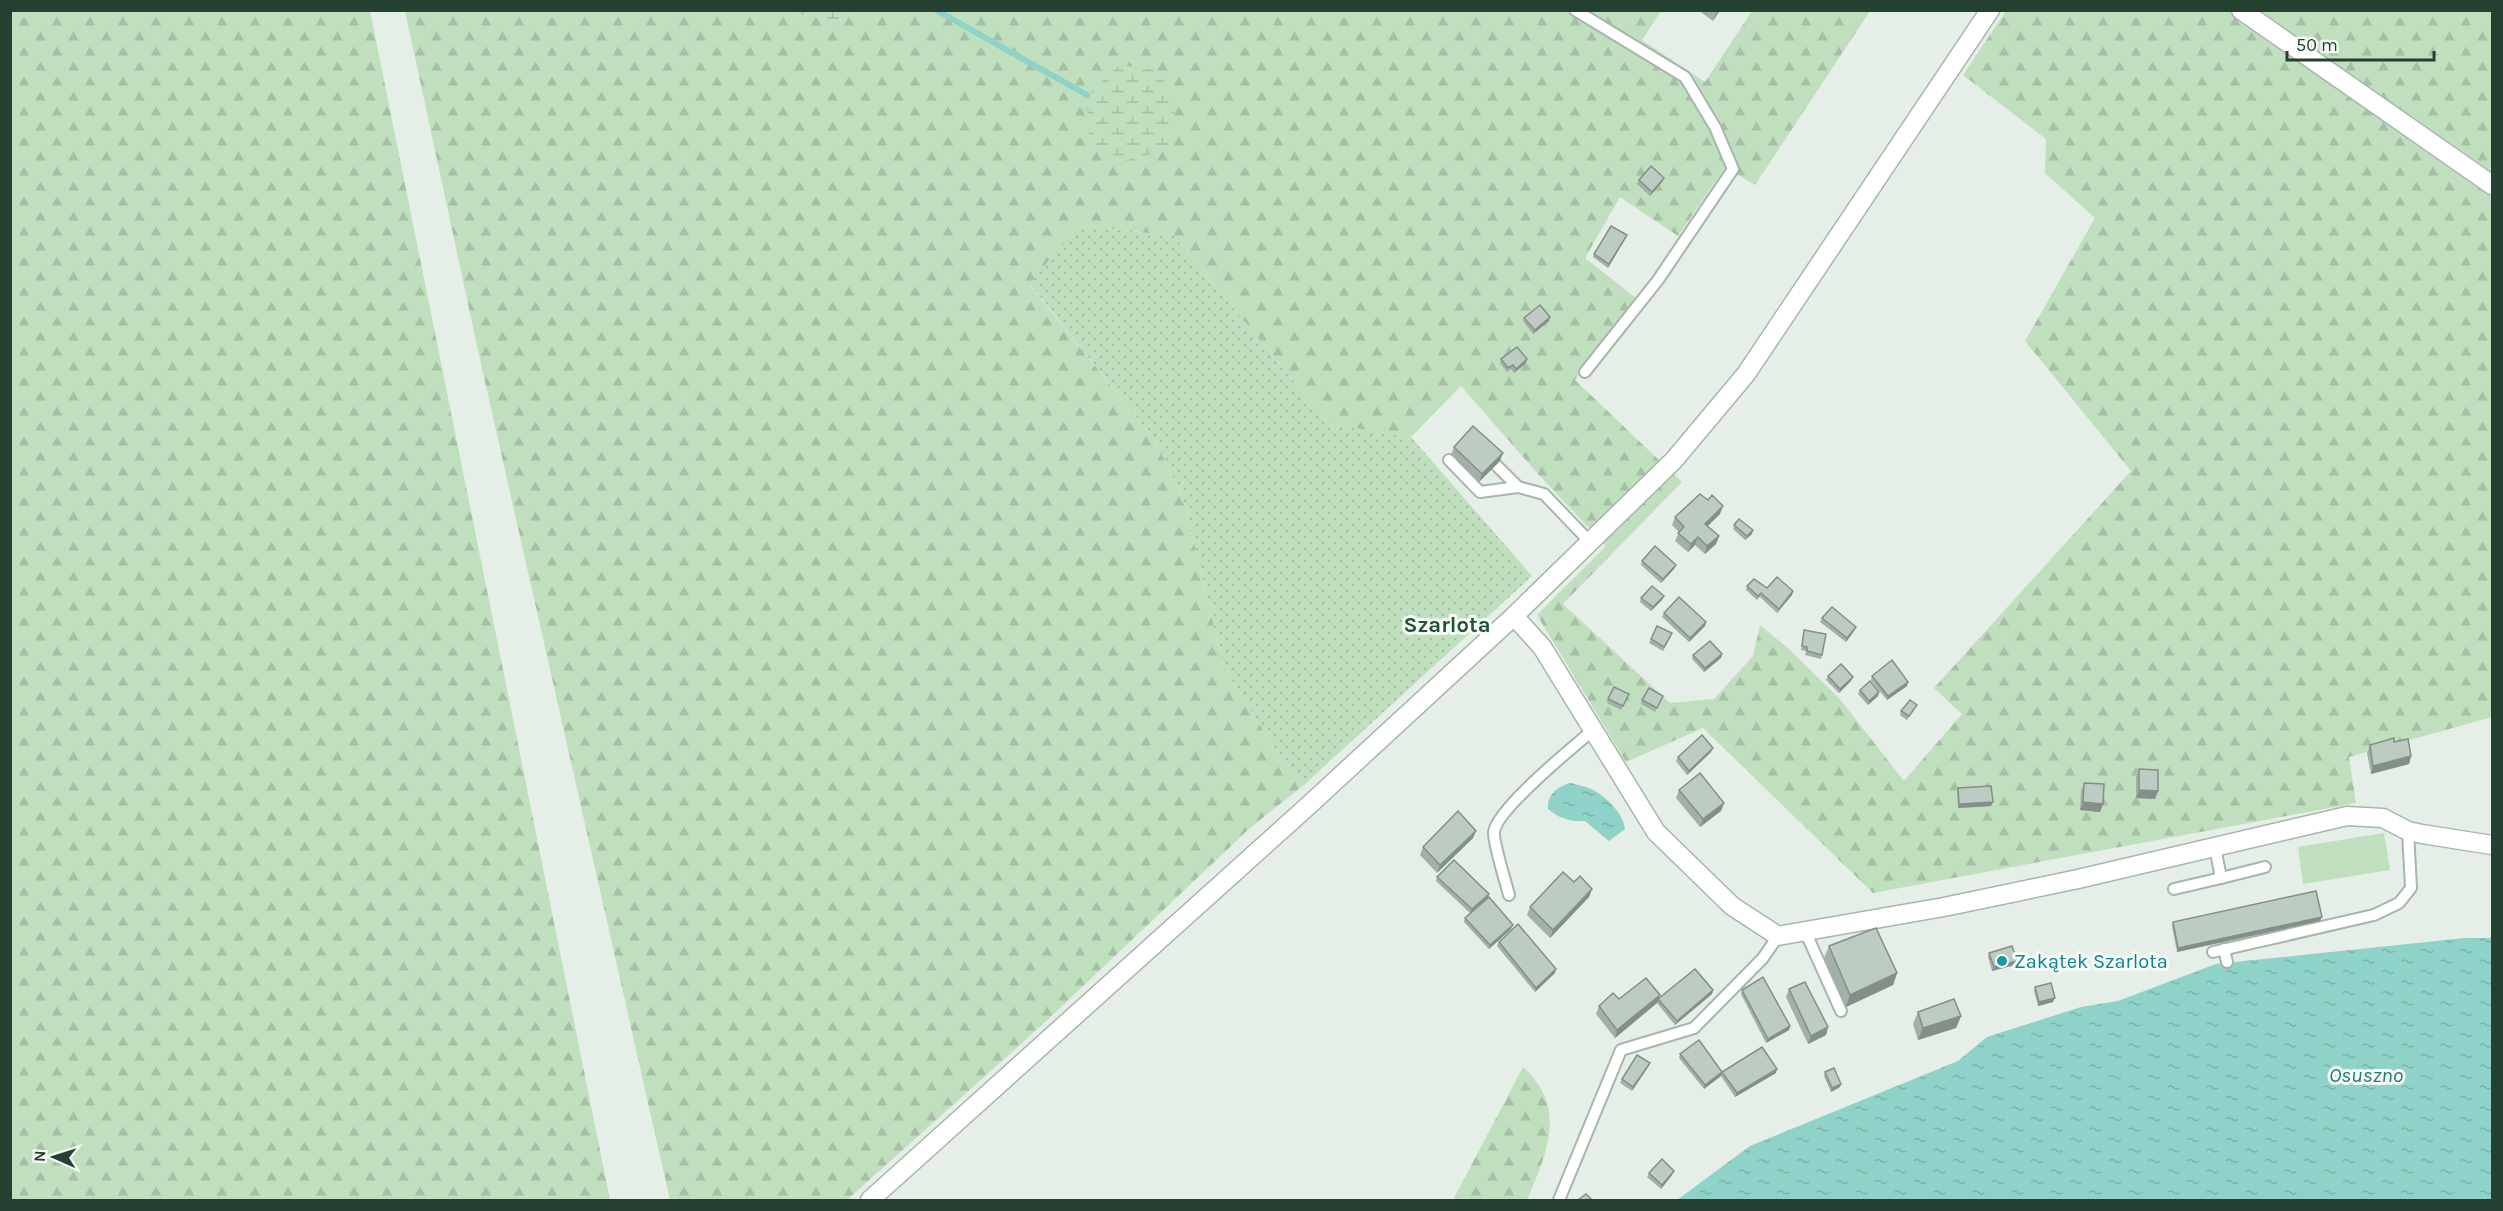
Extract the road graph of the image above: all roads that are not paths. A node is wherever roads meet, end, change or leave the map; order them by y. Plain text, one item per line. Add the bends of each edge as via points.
1 (1575, 10) edge
2 (1990, 10) edge
3 (2241, 10) edge
4 (2493, 185) edge
5 (1585, 372) dead end
6 (1449, 460) dead end
7 (1496, 465) edge
8 (1518, 487) junction
9 (1590, 542) junction
10 (1514, 616) junction
11 (1593, 730) junction
12 (2408, 831) junction
13 (2493, 845) edge
14 (2215, 847) junction
15 (2265, 867) dead end
16 (2221, 878) junction
17 (2174, 889) dead end
18 (1509, 895) dead end
19 (1805, 931) junction
20 (1778, 936) junction
21 (2227, 962) dead end
22 (1841, 1011) dead end
23 (870, 1200) edge
24 (1560, 1200) edge

1 - 5 lane via 1684,77 1733,169 1658,279
2 - 9 street via 1746,374 1674,460
3 - 4 street
6 - 8 lane via 1480,492
7 - 8 lane
8 - 9 lane via 1544,494
9 - 10 street
10 - 11 street via 1542,647
10 - 23 street
11 - 18 lane via 1519,797 1499,821 1494,833
11 - 20 street via 1656,832 1732,906
12 - 13 street
12 - 14 street via 2383,818 2348,816
12 - 21 lane via 2410,888 2399,903 2374,915 2218,950
14 - 16 lane
14 - 19 street via 1955,904
15 - 16 lane
16 - 17 lane
19 - 20 street
19 - 22 lane
20 - 24 lane via 1763,958 1694,1028 1620,1050

